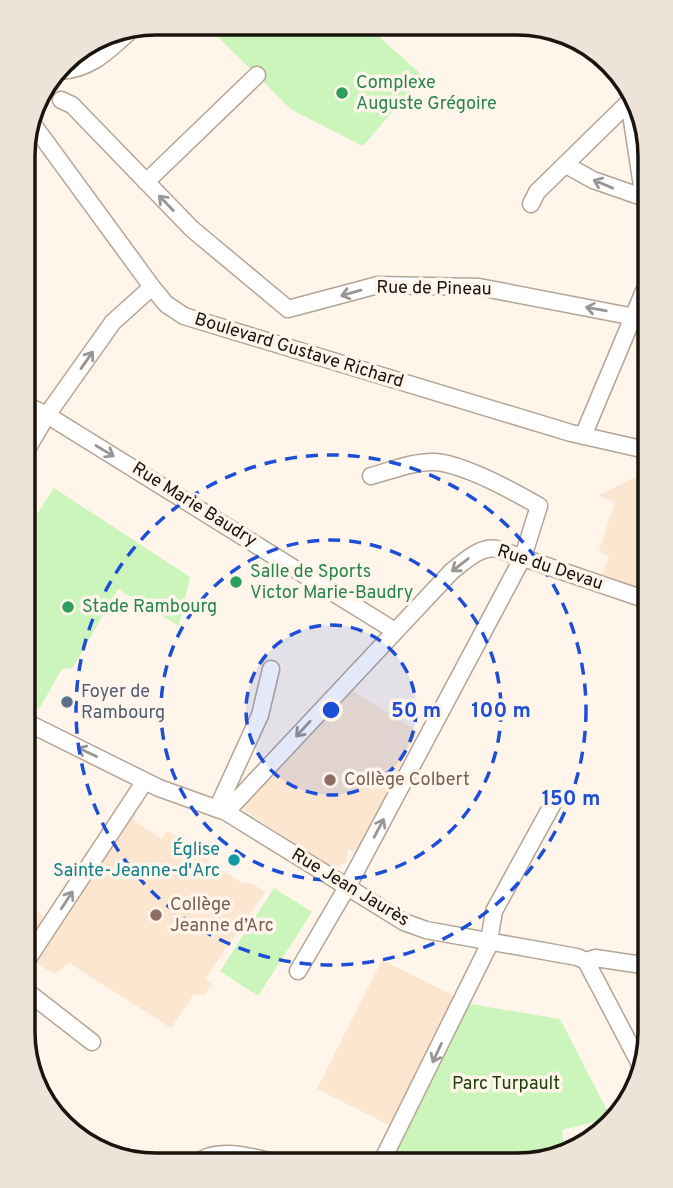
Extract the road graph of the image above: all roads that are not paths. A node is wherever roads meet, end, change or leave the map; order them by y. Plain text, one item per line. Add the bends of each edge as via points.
1 (120, 40) edge
2 (71, 70) edge
3 (257, 75) dead end
4 (61, 100) dead end
5 (627, 104) edge
6 (634, 128) edge
7 (38, 132) edge
8 (638, 157) edge
9 (566, 164) junction
10 (146, 182) junction
11 (638, 196) edge
12 (531, 204) dead end
13 (152, 287) junction
14 (638, 317) edge
15 (638, 319) edge
16 (35, 409) edge
17 (47, 415) junction
18 (35, 436) edge
19 (583, 436) junction
20 (638, 448) edge
21 (371, 476) dead end
22 (523, 557) junction
23 (638, 597) edge
24 (395, 631) junction
25 (271, 669) dead end
26 (35, 726) edge
27 (145, 781) junction
28 (556, 798) dead end
29 (222, 810) junction
30 (345, 887) junction
31 (490, 941) junction
32 (35, 948) edge
33 (586, 961) junction
34 (638, 964) edge
35 (298, 971) dead end
36 (35, 998) edge
37 (92, 1042) dead end
38 (636, 1057) edge
39 (386, 1153) edge

1 - 2 street via 94,63
3 - 10 street
4 - 10 street, Rue de Pineau via 75,107
5 - 9 street
6 - 8 street
7 - 13 street, Boulevard Gustave Richard
11 -> 9 street via 593,180
9 - 12 street
14 -> 10 street, Rue de Pineau via 480,287 378,285 288,309 192,229
17 -> 13 street via 113,322
13 - 19 street, Boulevard Gustave Richard via 166,304 197,321
15 - 19 street
16 - 17 street, Rue Marie Baudry
17 - 18 street
17 -> 24 street, Rue Marie Baudry
19 - 20 street, Boulevard Gustave Richard
21 - 22 street via 432,462 496,482 540,506
22 - 23 street, Rue du Devau
22 -> 24 street, Rue du Devau via 491,548 474,554
30 -> 22 street
24 -> 29 street, Rue du Devau
25 - 29 street via 260,715
27 -> 26 street, Rue Jean Jaurès
27 - 29 street, Rue Jean Jaurès
32 -> 27 street
28 - 31 street via 494,911
29 - 30 street, Rue Jean Jaurès
30 - 31 street, Rue Jean Jaurès via 404,922
30 - 35 street
31 - 33 street, Rue Jean Jaurès
31 -> 39 street
33 - 34 street, Rue Jean Jaurès via 594,958
33 - 38 street
36 - 37 street

